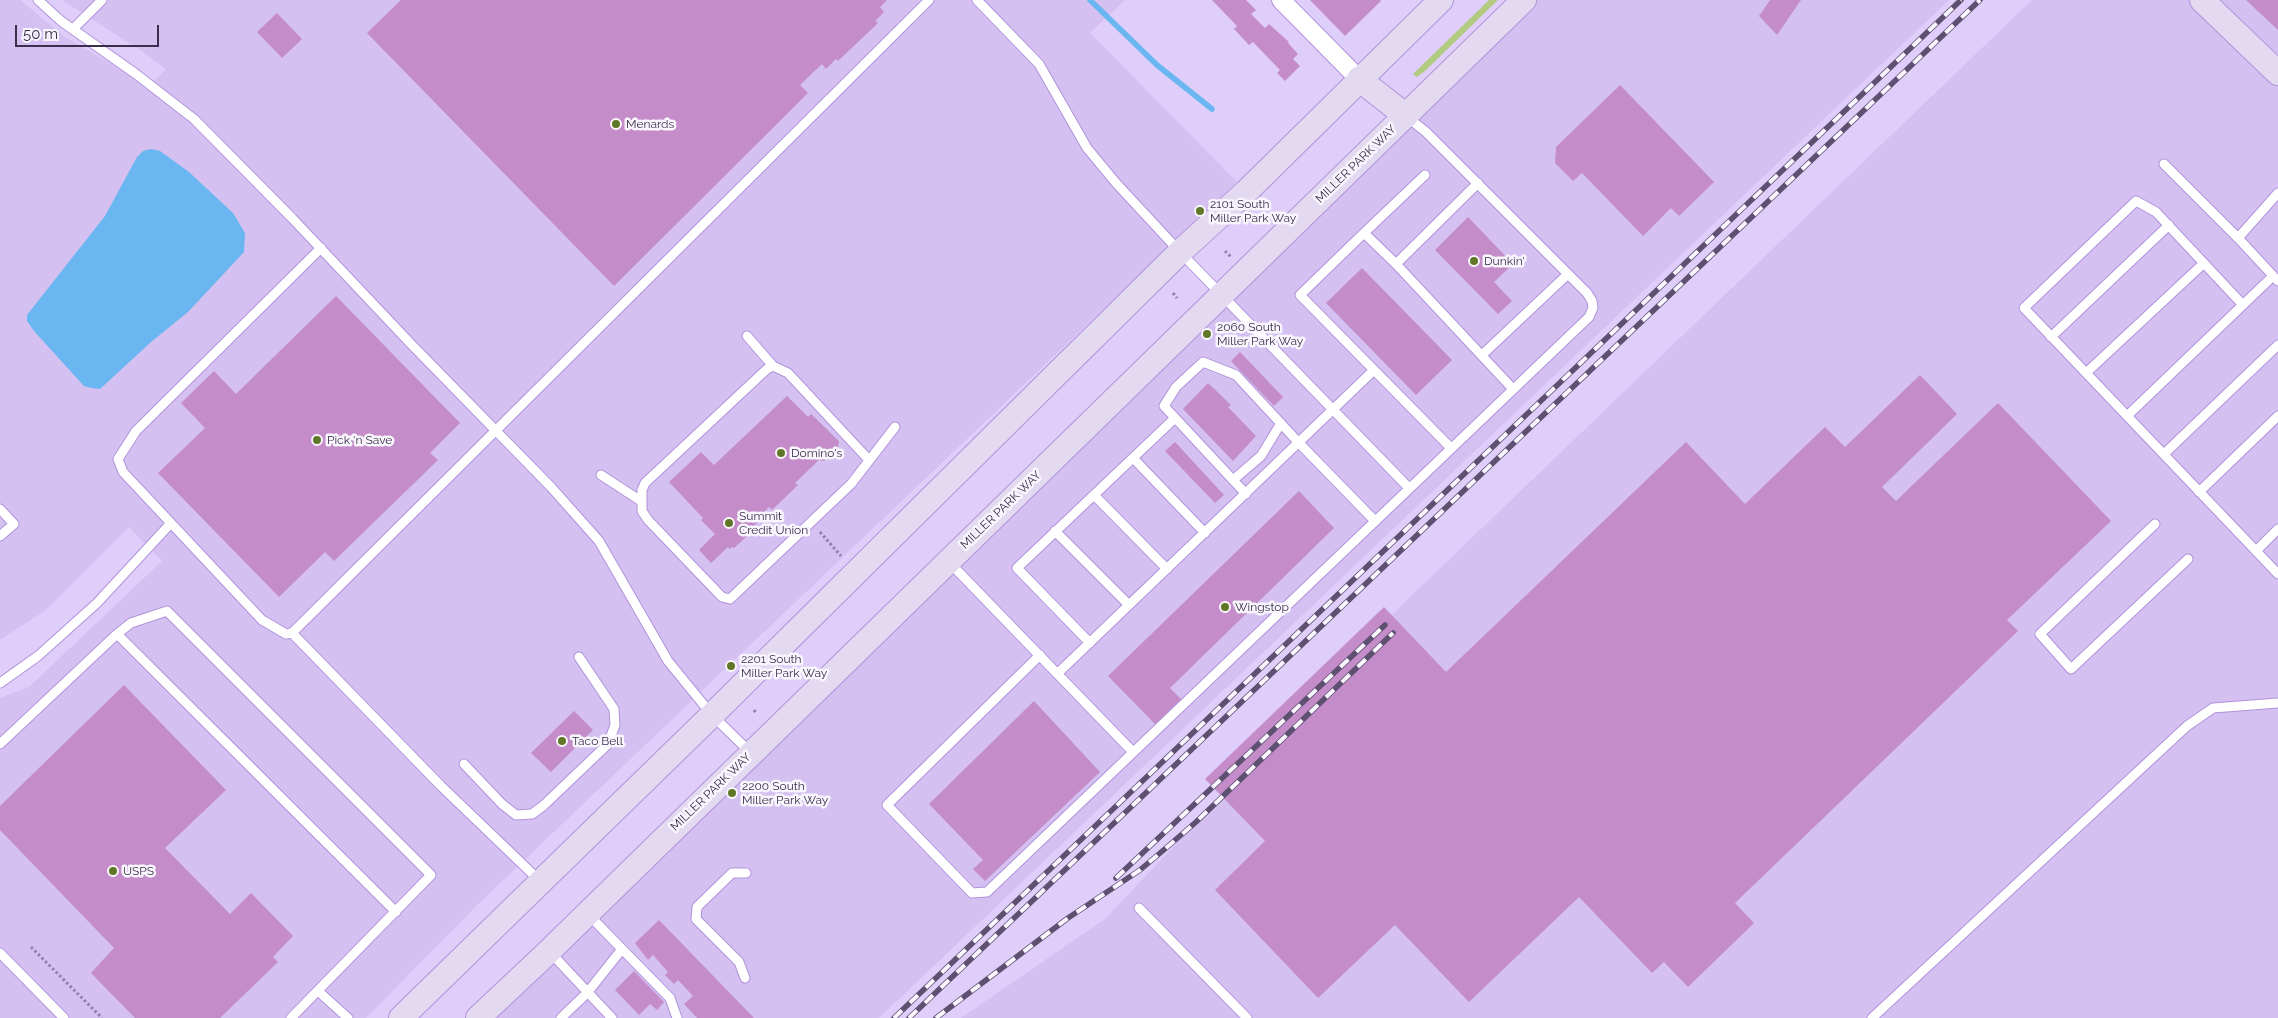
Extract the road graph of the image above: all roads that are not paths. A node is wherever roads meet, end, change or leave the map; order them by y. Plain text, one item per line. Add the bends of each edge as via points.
1 (38, 0) edge
2 (102, 0) edge
3 (929, 0) edge
4 (977, 0) edge
5 (1281, 0) edge
6 (1441, 0) edge
7 (1524, 0) edge
8 (2202, 0) edge
9 (73, 29) junction
10 (2278, 73) edge
11 (1359, 79) junction
12 (1406, 116) junction
13 (2164, 164) dead end
14 (1425, 175) dead end
15 (1478, 183) junction
16 (2278, 193) edge
17 (2169, 225) junction
18 (1364, 233) junction
19 (2238, 238) junction
20 (321, 248) junction
21 (1180, 252) junction
22 (2204, 263) junction
23 (1396, 264) junction
24 (1568, 274) junction
25 (2276, 278) edge
26 (1222, 294) junction
27 (2243, 305) junction
28 (747, 336) dead end
29 (2051, 337) junction
30 (2278, 345) edge
31 (1482, 355) junction
32 (773, 366) junction
33 (1374, 370) junction
34 (2086, 373) junction
35 (1514, 389) junction
36 (1333, 411) junction
37 (2127, 416) junction
38 (2278, 416) edge
39 (1175, 418) junction
40 (1280, 423) junction
41 (895, 427) dead end
42 (494, 430) junction
43 (1299, 443) junction
44 (1451, 448) junction
45 (2164, 454) junction
46 (1133, 458) junction
47 (869, 460) junction
48 (601, 475) dead end
49 (1233, 480) junction
50 (1409, 488) junction
51 (2199, 492) junction
52 (1246, 494) junction
53 (1094, 495) junction
54 (641, 502) junction
55 (0, 510) edge
56 (1375, 521) junction
57 (171, 523) junction
58 (2154, 524) dead end
59 (2278, 529) edge
60 (1055, 531) junction
61 (1205, 533) junction
62 (0, 536) edge
63 (2256, 551) junction
64 (2188, 559) dead end
65 (949, 562) junction
66 (1167, 569) junction
67 (2278, 574) edge
68 (1129, 605) junction
69 (292, 632) junction
70 (117, 634) junction
71 (1090, 643) junction
72 (1040, 655) junction
73 (579, 657) dead end
74 (1058, 674) junction
75 (0, 683) edge
76 (2278, 703) edge
77 (712, 715) junction
78 (0, 744) edge
79 (1133, 752) junction
80 (751, 753) junction
81 (464, 764) dead end
82 (746, 873) dead end
83 (541, 882) junction
84 (1139, 908) dead end
85 (396, 912) junction
86 (587, 913) junction
87 (622, 949) junction
88 (549, 951) junction
89 (0, 954) edge
90 (745, 978) dead end
91 (318, 991) junction
92 (587, 993) junction
93 (64, 1018) edge
94 (291, 1018) edge
95 (348, 1018) edge
96 (401, 1018) edge
97 (478, 1018) edge
98 (562, 1018) edge
99 (612, 1018) edge
100 (677, 1018) edge
101 (1247, 1018) edge
102 (1872, 1018) edge

1 - 9 lane
2 - 9 lane
3 - 42 lane
4 - 21 lane via 1038,64 1087,148
5 - 11 street
6 - 11 main road
7 - 12 main road, MILLER PARK WAY
8 - 10 main road
9 - 20 lane via 194,119
11 - 12 main road
11 - 21 main road via 1246,192
12 - 15 lane
12 - 26 main road, MILLER PARK WAY
13 - 19 lane
14 - 18 lane
15 - 23 lane
15 - 24 lane
16 - 19 lane
17 - 22 lane
17 - 29 lane
17 - 29 lane via 2156,212 2136,201 2024,308
18 - 23 lane
18 - 33 lane via 1300,295
19 - 25 lane
20 - 42 lane
20 - 57 lane via 136,431 118,460 123,472
21 - 26 lane
21 - 77 main road
22 - 27 lane
22 - 34 lane
23 - 31 lane
24 - 31 lane
24 - 35 lane via 1592,301 1589,317
25 - 27 lane
26 - 36 lane
26 - 65 main road, MILLER PARK WAY
27 - 37 lane
28 - 32 lane
29 - 34 lane
30 - 45 lane
31 - 35 lane
32 - 47 lane via 788,374
32 - 54 lane via 766,369 645,483
33 - 36 lane
33 - 44 lane
34 - 37 lane
35 - 44 lane
36 - 43 lane
36 - 50 lane
37 - 45 lane
38 - 51 lane
39 - 40 lane via 1164,406 1176,387 1203,362 1236,375
39 - 46 lane
39 - 49 lane
40 - 43 lane
40 - 49 lane via 1261,456
41 - 47 lane
42 - 69 lane
42 - 77 lane via 551,487 599,542 668,661
43 - 52 lane
43 - 56 lane
44 - 50 lane
45 - 51 lane
46 - 53 lane
46 - 61 lane
47 - 54 lane via 850,484 730,598 722,597 648,520
48 - 54 lane
49 - 52 lane
50 - 56 lane
51 - 63 lane
52 - 61 lane
53 - 60 lane
53 - 66 lane
55 - 62 lane via 14,524
56 - 79 lane
57 - 69 lane via 262,620 286,634
57 - 75 lane via 97,604 38,656
58 - 64 lane via 2040,634 2071,669
59 - 63 lane
60 - 68 lane
60 - 71 lane via 1017,568
61 - 66 lane
63 - 67 lane
65 - 72 lane
65 - 80 main road, MILLER PARK WAY
66 - 68 lane
68 - 71 lane
69 - 83 lane via 441,786
70 - 78 lane
70 - 85 lane
70 - 85 lane via 132,623 167,611 431,875
71 - 74 lane
72 - 74 lane
72 - 79 lane via 887,805 972,892 987,892
73 - 81 lane via 614,709 615,725 608,744 543,806 532,814 516,815
74 - 79 lane
76 - 102 lane via 2213,708 2187,726
77 - 80 lane
77 - 83 main road
80 - 86 main road, MILLER PARK WAY
82 - 90 lane via 732,873 697,907 696,919 739,962
83 - 96 main road
84 - 101 lane
85 - 91 lane
86 - 87 lane
86 - 88 main road, MILLER PARK WAY
87 - 92 lane
87 - 100 lane via 670,998
88 - 92 lane
88 - 97 main road, MILLER PARK WAY
89 - 93 lane
91 - 94 lane
91 - 95 lane
92 - 98 lane
92 - 99 lane

